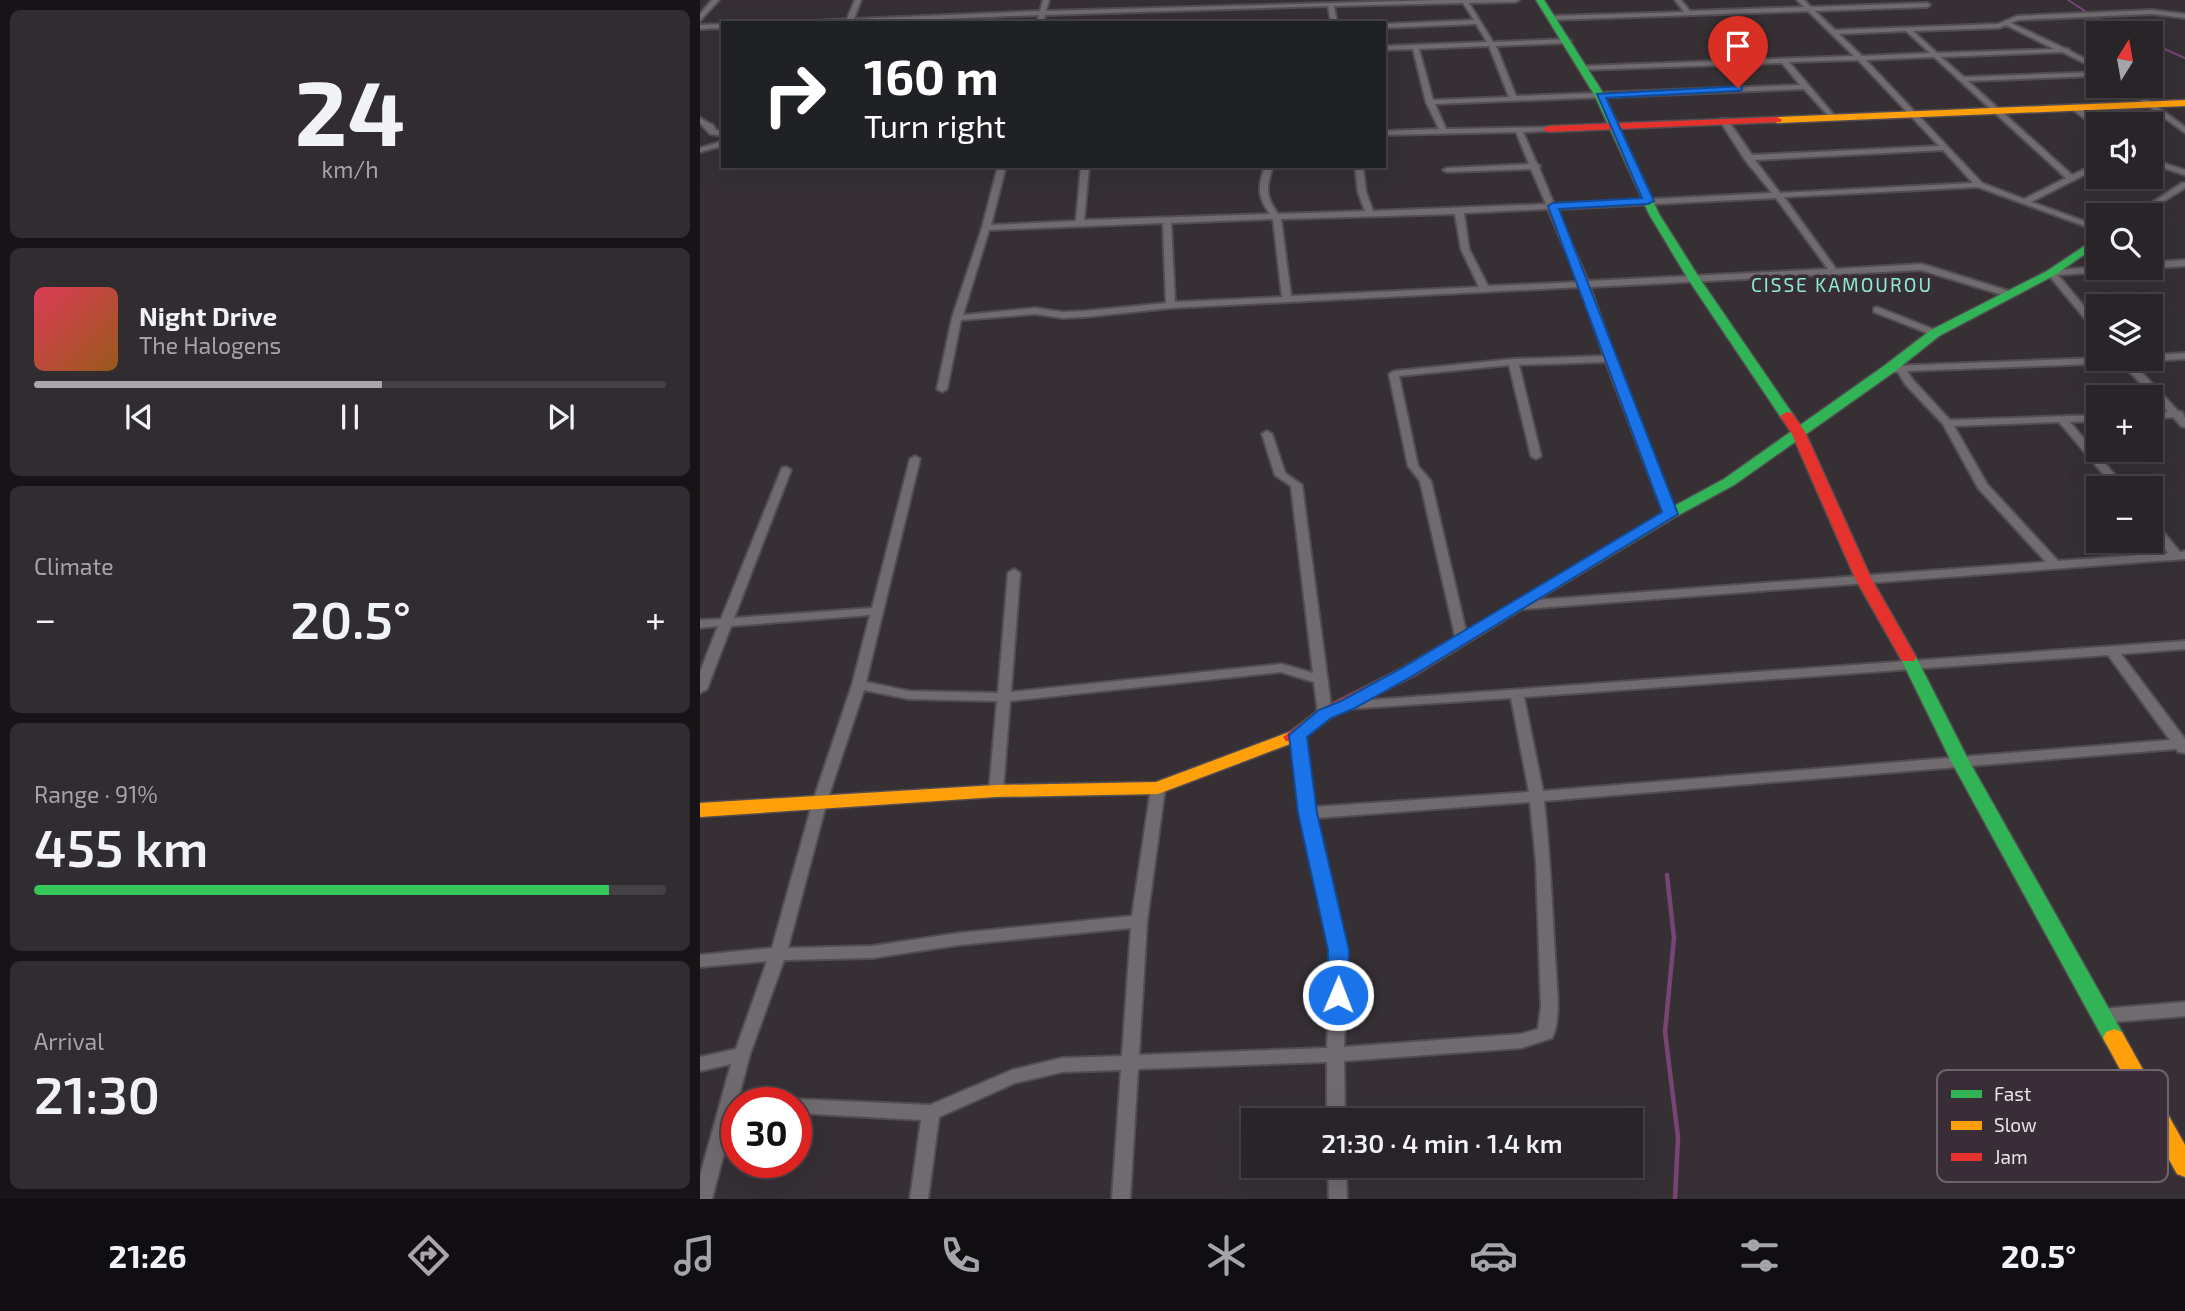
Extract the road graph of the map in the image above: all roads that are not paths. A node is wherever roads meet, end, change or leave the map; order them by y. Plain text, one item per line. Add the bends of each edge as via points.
1 (716, 0) edge
2 (858, 0) edge
3 (1046, 0) edge
4 (1516, 0) edge
5 (1540, 0) edge
6 (1678, 0) edge
7 (1800, 0) edge
8 (1465, 1) edge
9 (1121, 2) dead end
10 (1927, 5) dead end
11 (1331, 6) junction
12 (1259, 8) edge
13 (1148, 9) junction
14 (1810, 10) junction
15 (1043, 12) junction
16 (1689, 14) junction
17 (2185, 16) edge
18 (1552, 18) junction
19 (850, 20) junction
20 (829, 21) edge
21 (1041, 21) edge
22 (1334, 21) edge
23 (1476, 22) junction
24 (2007, 23) junction
25 (701, 24) edge
26 (721, 26) edge
27 (1386, 26) edge
28 (1908, 30) junction
29 (1833, 32) junction
30 (1567, 41) junction
31 (1492, 45) junction
32 (1386, 48) edge
33 (1416, 48) junction
34 (2067, 50) junction
35 (1934, 54) junction
36 (1860, 58) junction
37 (1784, 61) junction
38 (2086, 61) edge
39 (1584, 68) junction
40 (2086, 74) edge
41 (1962, 79) junction
42 (1804, 87) junction
43 (1600, 96) junction
44 (2142, 98) edge
45 (1514, 99) junction
46 (1430, 102) junction
47 (2185, 103) edge
48 (2151, 104) junction
49 (2075, 107) junction
50 (1994, 110) junction
51 (1913, 113) junction
52 (2086, 116) edge
53 (1831, 117) junction
54 (700, 120) edge
55 (1724, 121) junction
56 (1613, 126) junction
57 (1518, 129) junction
58 (1548, 129) joint
59 (1443, 130) junction
60 (2185, 131) edge
61 (721, 134) edge
62 (1386, 134) edge
63 (721, 144) edge
64 (1947, 148) junction
65 (700, 150) edge
66 (1748, 158) junction
67 (2163, 165) edge
68 (1535, 166) junction
69 (1001, 168) edge
70 (1084, 168) edge
71 (1268, 168) edge
72 (1359, 168) edge
73 (1447, 170) dead end
74 (2086, 171) edge
75 (2185, 173) edge
76 (2071, 178) junction
77 (1979, 185) junction
78 (2185, 185) edge
79 (1780, 196) junction
80 (1648, 201) junction
81 (2024, 202) junction
82 (2156, 203) edge
83 (1553, 206) junction
84 (1459, 211) junction
85 (1368, 212) junction
86 (1277, 218) junction
87 (1167, 221) junction
88 (1080, 223) junction
89 (2086, 225) edge
90 (986, 228) junction
91 (2086, 248) edge
92 (2185, 262) edge
93 (2163, 264) edge
94 (2086, 270) edge
95 (1834, 272) junction
96 (2051, 273) junction
97 (1694, 279) junction
98 (1585, 285) junction
99 (1485, 289) junction
100 (2009, 294) junction
101 (1287, 300) junction
102 (1171, 305) junction
103 (1877, 310) dead end
104 (2086, 315) edge
105 (957, 318) junction
106 (1936, 334) junction
107 (2185, 356) edge
108 (2163, 357) edge
109 (1610, 359) junction
110 (2086, 361) edge
111 (1513, 362) junction
112 (1895, 369) junction
113 (2135, 371) edge
114 (942, 389) dead end
115 (2180, 414) edge
116 (2086, 419) edge
117 (2063, 420) junction
118 (1947, 423) junction
119 (2185, 424) edge
120 (1798, 432) junction
121 (1267, 434) dead end
122 (1536, 456) dead end
123 (915, 459) dead end
124 (786, 470) dead end
125 (2111, 476) edge
126 (1670, 514) junction
127 (2163, 537) edge
128 (2180, 555) edge
129 (2053, 563) junction
130 (1014, 573) dead end
131 (1863, 578) junction
132 (1523, 605) junction
133 (877, 611) junction
134 (728, 623) junction
135 (700, 624) edge
136 (1462, 640) junction
137 (2185, 645) edge
138 (2112, 651) junction
139 (1912, 665) junction
140 (1321, 680) junction
141 (859, 685) junction
142 (700, 690) edge
143 (1517, 694) junction
144 (1003, 697) junction
145 (1347, 705) junction
146 (1325, 714) junction
147 (1298, 735) junction
148 (2183, 747) edge
149 (1960, 761) junction
150 (1158, 788) junction
151 (996, 791) junction
152 (1537, 798) junction
153 (820, 801) junction
154 (700, 810) edge
155 (1308, 813) junction
156 (1139, 921) junction
157 (778, 954) junction
158 (700, 961) edge
159 (2185, 1009) edge
160 (2102, 1016) junction
161 (742, 1054) junction
162 (1335, 1055) junction
163 (1129, 1063) junction
164 (700, 1064) edge
165 (2132, 1070) edge
166 (736, 1087) edge
167 (812, 1107) edge
168 (1336, 1108) edge
169 (931, 1113) junction
170 (2168, 1136) edge
171 (721, 1141) edge
172 (2185, 1167) edge
173 (1337, 1178) edge
174 (703, 1199) edge
175 (919, 1199) edge
176 (1121, 1199) edge
177 (1338, 1199) edge

1 - 25 street via 705,9
2 - 19 street
3 - 15 street
4 - 8 street
5 - 18 street
6 - 16 street
7 - 14 street
8 - 11 street
8 - 23 street
9 - 13 street
10 - 14 street
11 - 12 street
11 - 22 street
12 - 13 street
13 - 15 street
14 - 16 street
14 - 29 street
15 - 19 street
15 - 21 street
16 - 18 street
17 - 24 street via 2122,13 2017,18
18 - 30 street
19 - 20 street
23 - 27 street
23 - 31 street
24 - 28 street
24 - 34 street
25 - 26 street
28 - 29 street
28 - 35 street
29 - 36 street
30 - 31 street
30 - 39 street
31 - 33 street
31 - 45 street
32 - 33 street
33 - 46 street
34 - 35 street
34 - 38 street
35 - 36 street
35 - 41 street
36 - 37 street
36 - 51 street
37 - 39 street
37 - 42 street
39 - 43 street
40 - 41 street
41 - 50 street
42 - 43 street
42 - 53 street
43 - 45 street
43 - 56 street
44 - 48 street
45 - 46 street
46 - 59 street
47 - 48 street
48 - 49 street
48 - 60 street
49 - 50 street
49 - 52 street
50 - 51 street
50 - 76 street
51 - 53 street
51 - 64 street
53 - 55 street
54 - 61 street
55 - 56 street
55 - 66 street
56 - 58 street
56 - 80 street
57 - 58 street
57 - 59 street
57 - 68 street
59 - 62 street
63 - 65 street
64 - 66 street
64 - 77 street
66 - 79 street
67 - 75 street
68 - 73 street
68 - 83 street
69 - 90 street
70 - 88 street
71 - 86 street via 1264,200
72 - 85 street
74 - 76 street
76 - 81 street
77 - 79 street
77 - 81 street
78 - 82 street
79 - 80 street
79 - 95 street
80 - 83 street
80 - 97 street
81 - 89 street
83 - 84 street
83 - 98 street
84 - 85 street
84 - 99 street via 1465,249
85 - 86 street
86 - 87 street
86 - 101 street
87 - 88 street
87 - 102 street
88 - 90 street
90 - 105 street
91 - 96 street
92 - 93 street
94 - 96 street
95 - 97 street
95 - 100 street via 1922,267
96 - 100 street
96 - 104 street
97 - 98 street
97 - 120 street
98 - 99 street
98 - 109 street
99 - 101 street
100 - 106 street
101 - 102 street
102 - 105 street via 1085,314 1035,311
103 - 106 street
105 - 114 street
106 - 112 street
107 - 108 street
109 - 111 street
109 - 126 street
110 - 112 street
111 - 122 street
111 - 136 street via 1394,374 1413,466 1425,481
112 - 118 street
112 - 120 street
113 - 115 street
115 - 119 street
116 - 117 street
117 - 118 street
117 - 125 street
118 - 129 street via 1982,486
120 - 126 street via 1729,482
120 - 131 street
121 - 140 street via 1279,475 1296,485
123 - 133 street
124 - 134 street
126 - 132 street
127 - 128 street
128 - 129 street
129 - 131 street
130 - 144 street
131 - 132 street
131 - 139 street
132 - 136 street
133 - 134 street
133 - 141 street
134 - 135 street
134 - 142 street
136 - 145 street
137 - 138 street
138 - 139 street
138 - 148 street
139 - 143 street
139 - 149 street
140 - 144 street via 1282,668
140 - 146 street
141 - 144 street via 909,695
141 - 153 street
143 - 145 street
143 - 152 street
144 - 151 street
145 - 146 street
146 - 147 street
147 - 150 street
147 - 155 street
148 - 149 street
149 - 152 street
149 - 160 street
150 - 151 street
150 - 156 street
151 - 153 street
152 - 155 street
152 - 162 street via 1549,1006 1546,1033 1521,1041
153 - 154 street
153 - 157 street
155 - 162 street via 1339,950
156 - 157 street via 872,952
156 - 163 street
157 - 158 street
157 - 161 street
159 - 160 street
160 - 165 street
161 - 164 street
161 - 166 street
162 - 163 street
162 - 168 street
163 - 169 street via 1062,1065 1012,1077
163 - 176 street
167 - 169 street
169 - 175 street
170 - 172 street
171 - 174 street
173 - 177 street

